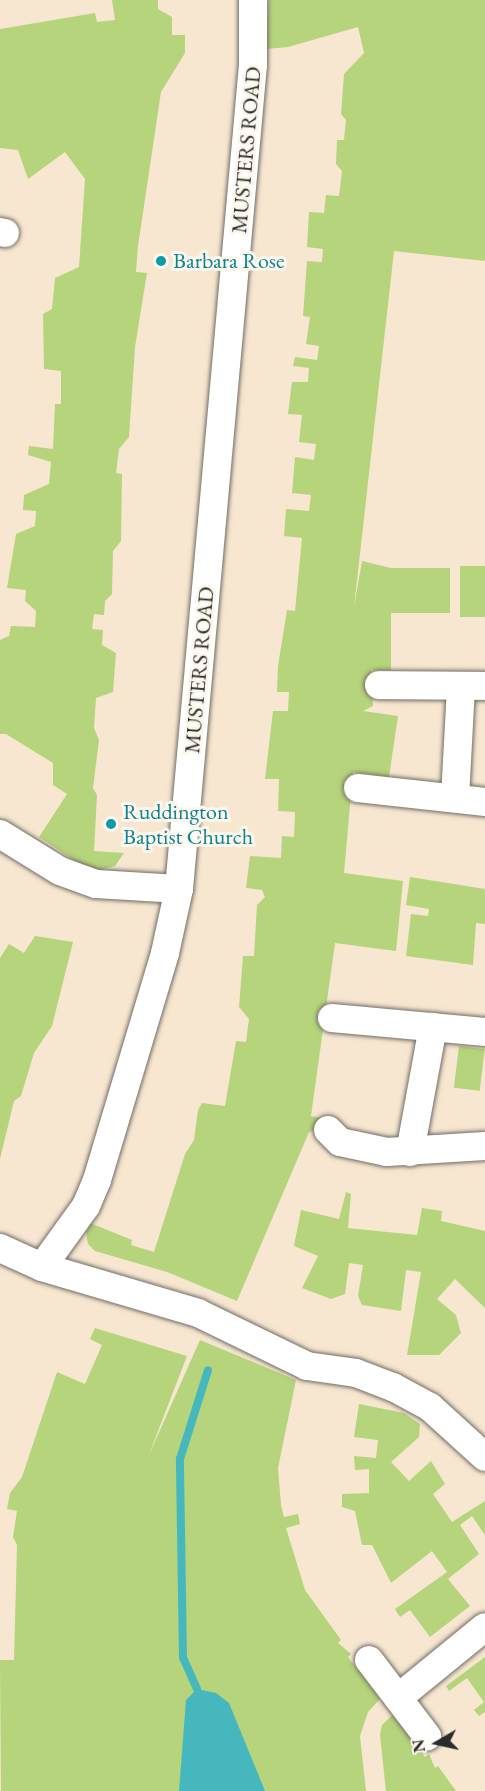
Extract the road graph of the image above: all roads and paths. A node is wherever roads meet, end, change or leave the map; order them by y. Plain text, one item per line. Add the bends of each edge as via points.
1 (253, 0) edge
2 (379, 685) dead end
3 (473, 686) edge
4 (358, 788) dead end
5 (455, 798) junction
6 (485, 802) edge
7 (0, 834) edge
8 (179, 889) junction
9 (332, 1018) dead end
10 (433, 1027) junction
11 (485, 1032) edge
12 (328, 1130) dead end
13 (485, 1146) edge
14 (410, 1152) junction
15 (0, 1248) edge
16 (42, 1267) junction
17 (480, 1440) edge
18 (485, 1627) edge
19 (369, 1660) dead end
20 (398, 1698) junction
21 (427, 1736) dead end

1 - 8 street, MUSTERS ROAD via 252,77
2 - 3 street
3 - 5 street via 457,742
4 - 5 street
5 - 6 street
7 - 8 street via 60,871 96,884
8 - 16 street, MUSTERS ROAD via 165,954 97,1180 86,1206
9 - 10 street
10 - 11 street
10 - 14 street
12 - 14 street via 340,1142 387,1152
13 - 14 street
15 - 16 street
16 - 17 street via 198,1313 307,1366 356,1373 393,1387
18 - 20 street
19 - 20 street
20 - 21 street

